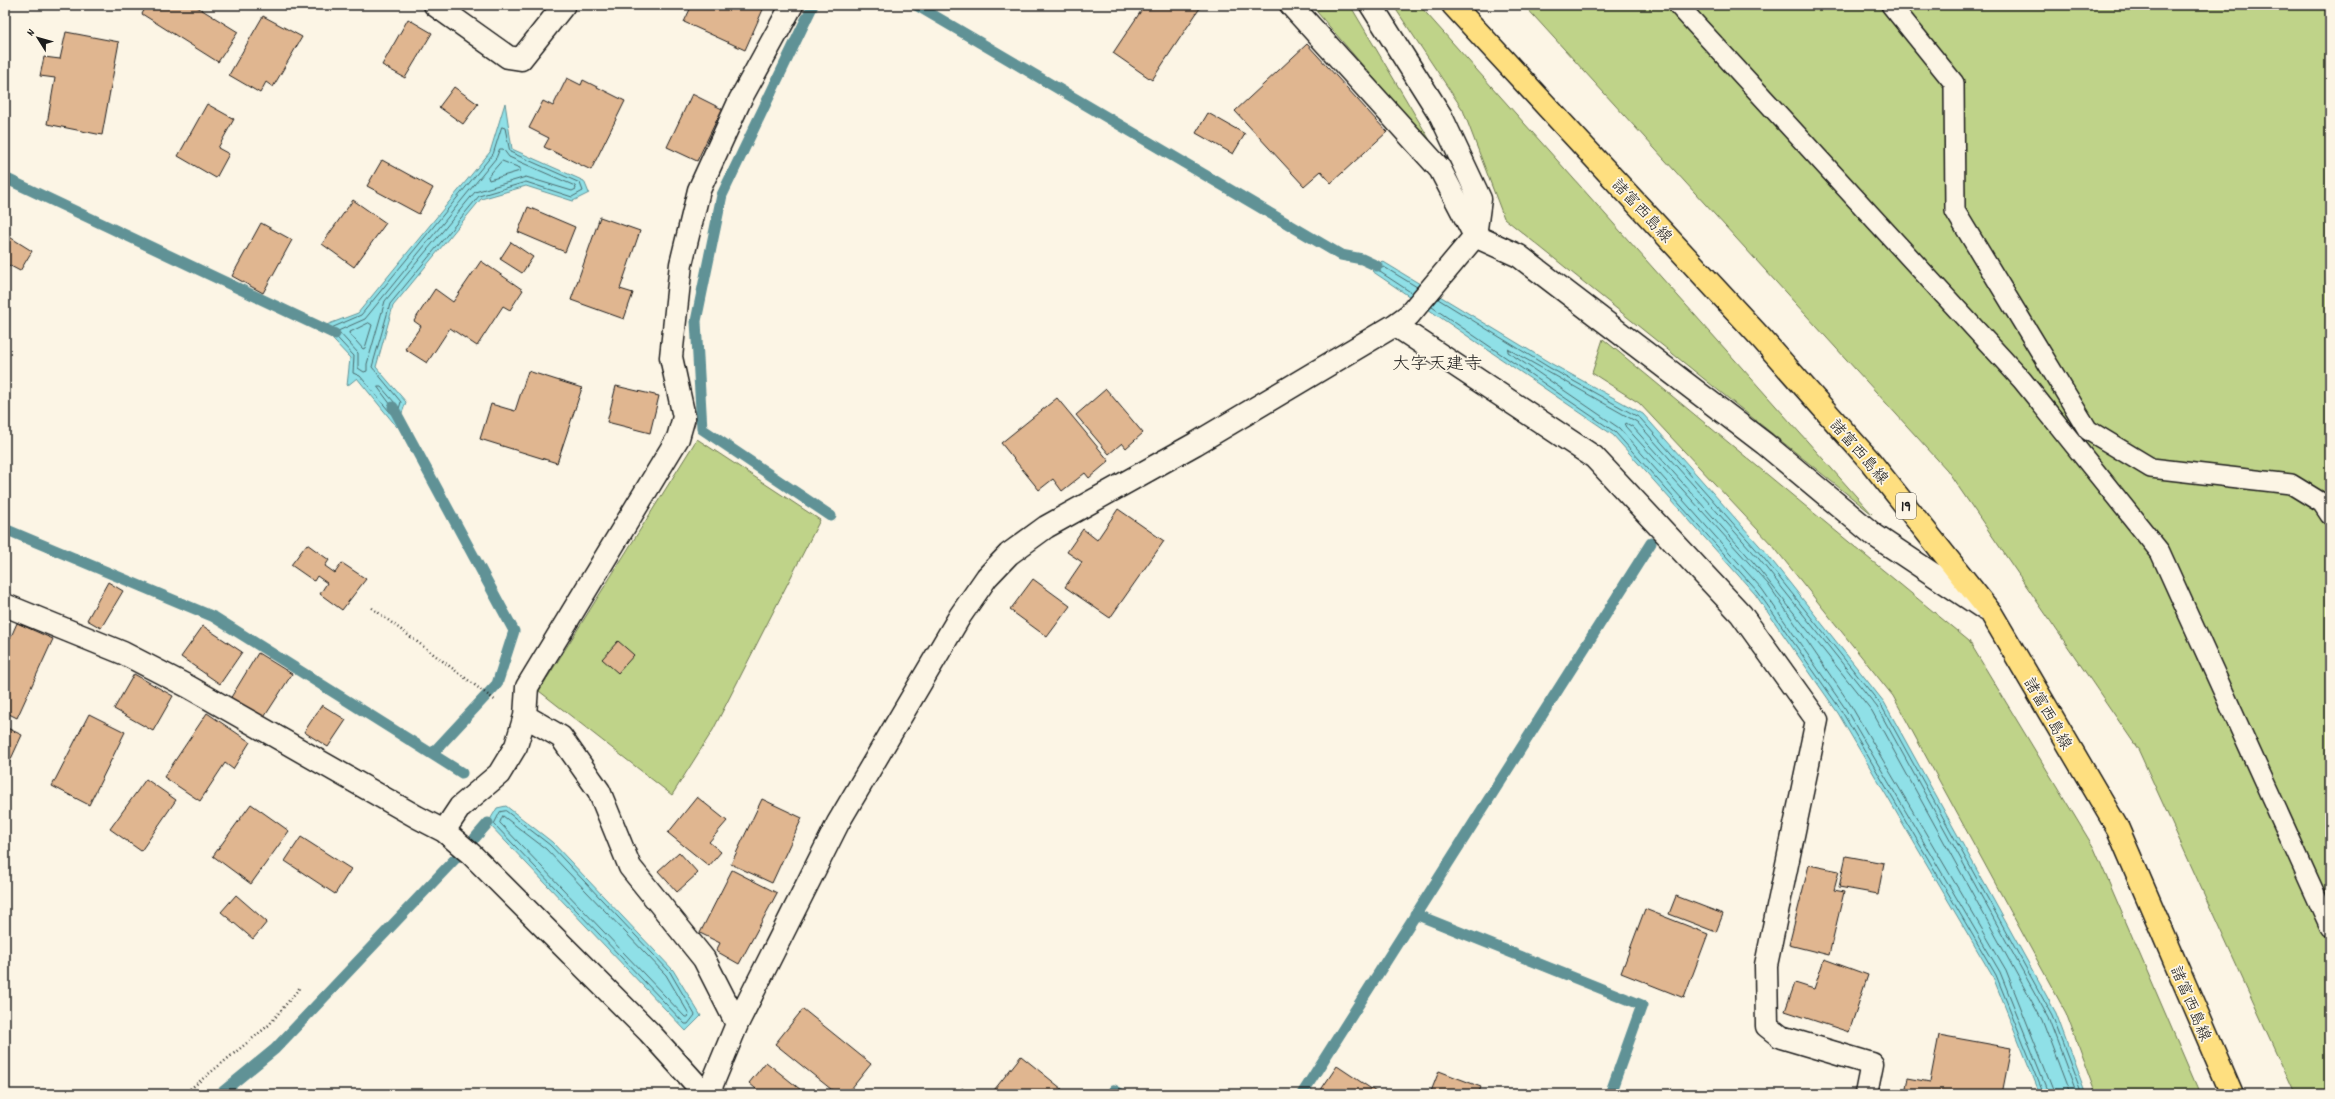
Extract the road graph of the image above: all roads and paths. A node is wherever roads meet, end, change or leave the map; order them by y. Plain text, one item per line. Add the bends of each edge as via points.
1 (435, 5) edge
2 (564, 5) edge
3 (792, 5) edge
4 (1291, 5) edge
5 (1371, 5) edge
6 (1453, 5) edge
7 (1678, 5) edge
8 (1891, 5) edge
9 (1475, 236) junction
10 (1402, 320) junction
11 (2330, 515) edge
12 (5, 604) edge
13 (372, 608) dead end
14 (1991, 613) junction
15 (499, 703) dead end
16 (525, 716) junction
17 (444, 831) junction
18 (2330, 927) edge
19 (301, 986) dead end
20 (737, 1024) junction
21 (184, 1094) edge
22 (707, 1094) edge
23 (1866, 1094) edge
24 (2232, 1094) edge

1 - 2 street via 508,57 521,59
3 - 16 street via 740,100 699,190 681,264 671,357 684,416 678,438 527,687
4 - 9 street via 1440,169
5 - 9 street via 1441,116 1480,199
6 - 14 main road, 諸富西島線 / 19 via 1761,338 1865,455
7 - 18 lane via 2022,380 2160,552
8 - 11 lane via 1954,84 1955,211 2088,430 2152,468 2291,484 2322,503
9 - 10 street
9 - 14 street via 1519,256 1765,444 1874,535
10 - 20 street via 1195,444 1046,527 1009,554 987,577 960,616 838,823
10 - 23 street via 1594,457 1741,614 1817,720 1766,965 1767,1026 1781,1037 1872,1064
12 - 17 street via 123,653 183,684
13 - 15 path
14 - 24 main road, 諸富西島線 / 19 via 2118,830
16 - 17 street via 516,746 499,774 460,807
16 - 20 street via 561,737 599,791 630,867 704,960
17 - 22 street via 471,854 649,1032
19 - 21 path via 269,1025
20 - 22 street

